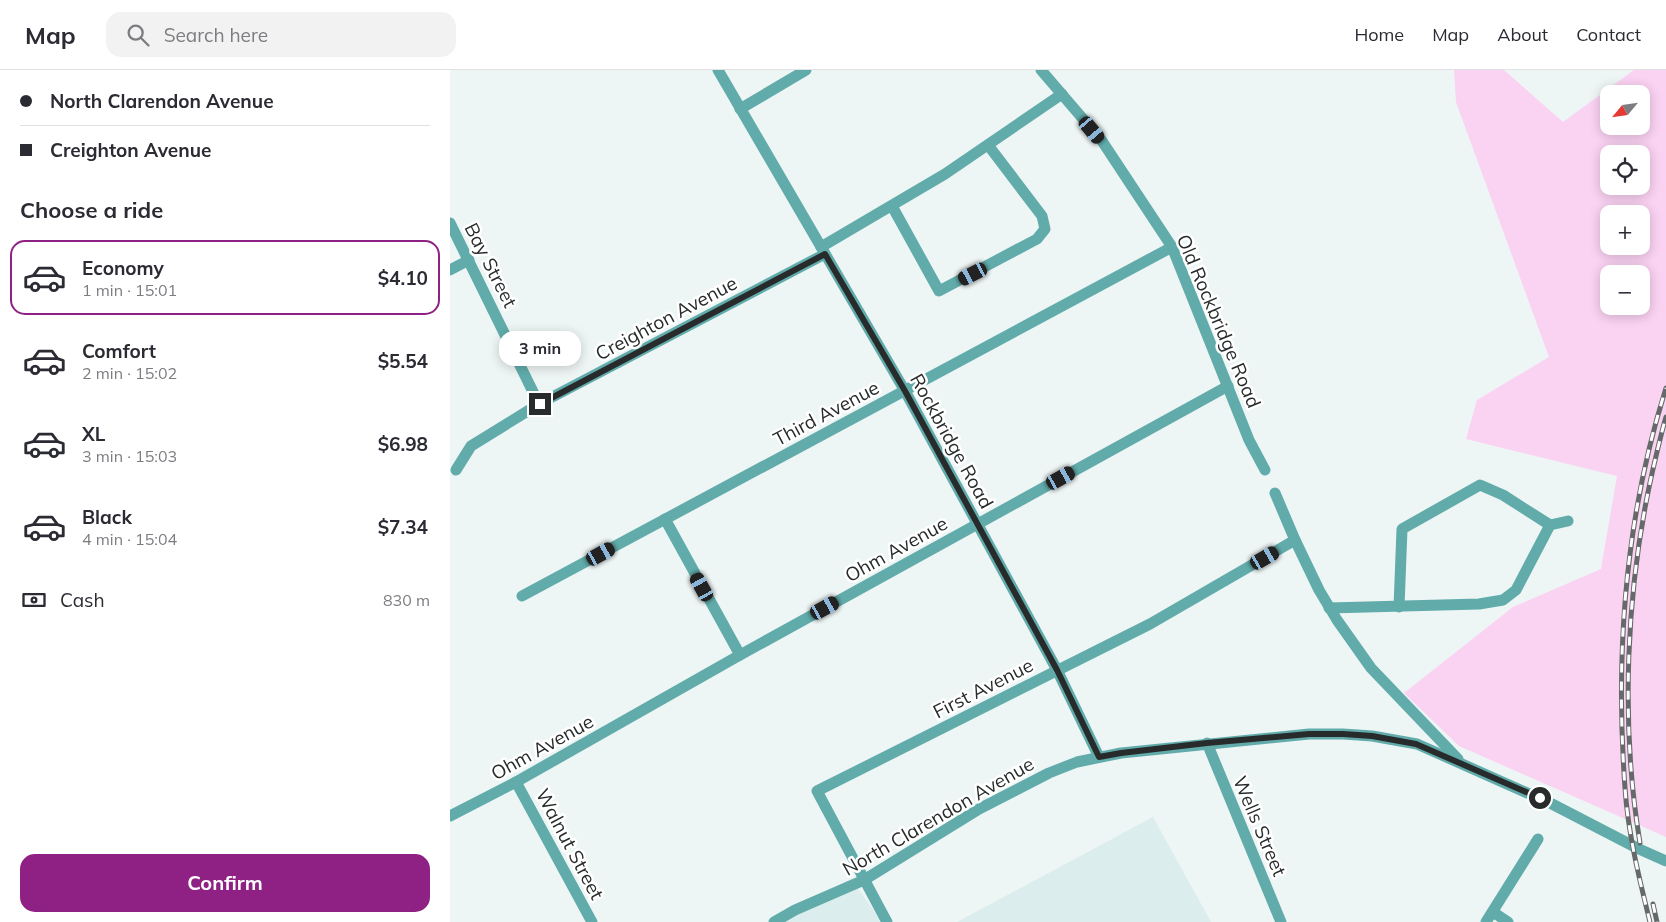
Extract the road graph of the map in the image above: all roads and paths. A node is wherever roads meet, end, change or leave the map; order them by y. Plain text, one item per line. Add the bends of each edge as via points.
1 (718, 70) edge
2 (806, 70) edge
3 (1041, 70) edge
4 (1062, 94) junction
5 (740, 109) junction
6 (988, 145) junction
7 (892, 206) junction
8 (450, 224) edge
9 (1172, 247) junction
10 (823, 251) junction
11 (469, 260) junction
12 (450, 270) edge
13 (1228, 386) junction
14 (905, 391) junction
15 (540, 404) junction
16 (456, 470) dead end
17 (1265, 470) dead end
18 (1275, 493) dead end
19 (665, 519) junction
20 (1568, 521) dead end
21 (978, 525) junction
22 (1550, 525) junction
23 (1295, 540) junction
24 (522, 596) dead end
25 (1399, 607) junction
26 (1330, 608) junction
27 (740, 654) junction
28 (1057, 670) junction
29 (1207, 743) junction
30 (1099, 757) junction
31 (1462, 764) junction
32 (516, 782) junction
33 (450, 816) edge
34 (1538, 839) dead end
35 (1666, 861) edge
36 (864, 880) junction
37 (1490, 917) edge
38 (592, 922) edge
39 (774, 922) edge
40 (887, 922) edge
41 (1282, 922) edge
42 (1508, 922) edge

1 - 5 street, Rockbridge Road
2 - 5 street
3 - 4 street, Old Rockbridge Road
4 - 6 street, Creighton Avenue
4 - 9 street, Old Rockbridge Road via 1102,141
5 - 10 street, Rockbridge Road
6 - 7 street, Creighton Avenue
6 - 7 street via 1042,216 1045,229 1037,239 939,291
7 - 10 street, Creighton Avenue
8 - 11 street, Bay Street
9 - 13 street, Old Rockbridge Road
9 - 14 street, Third Avenue
10 - 14 street, Rockbridge Road
10 - 15 street, Creighton Avenue
11 - 12 street
11 - 15 street, Bay Street
13 - 17 street, Old Rockbridge Road via 1249,440
13 - 21 street, Ohm Avenue
14 - 19 street, Third Avenue
14 - 21 street, Rockbridge Road
15 - 16 street, Creighton Avenue via 471,446
18 - 23 street
19 - 24 street, Third Avenue
19 - 27 street
20 - 22 street
21 - 27 street, Ohm Avenue
21 - 28 street, Rockbridge Road
22 - 25 street via 1516,590 1503,600
22 - 25 street via 1503,495 1480,485 1402,529
23 - 26 street
23 - 28 street, First Avenue via 1173,611
25 - 26 street
26 - 31 street via 1371,668
27 - 32 street, Ohm Avenue
28 - 30 street, Rockbridge Road
28 - 36 street, First Avenue via 817,790
29 - 30 street, North Clarendon Avenue
29 - 31 street, North Clarendon Avenue via 1309,734 1372,736 1416,744
29 - 41 street, Wells Street
30 - 36 street, North Clarendon Avenue via 1077,762 1028,783 979,809
31 - 35 street, North Clarendon Avenue via 1552,804
32 - 33 street, Ohm Avenue
32 - 38 street, Walnut Street
34 - 37 street
36 - 39 street, North Clarendon Avenue
36 - 40 street
37 - 42 street

